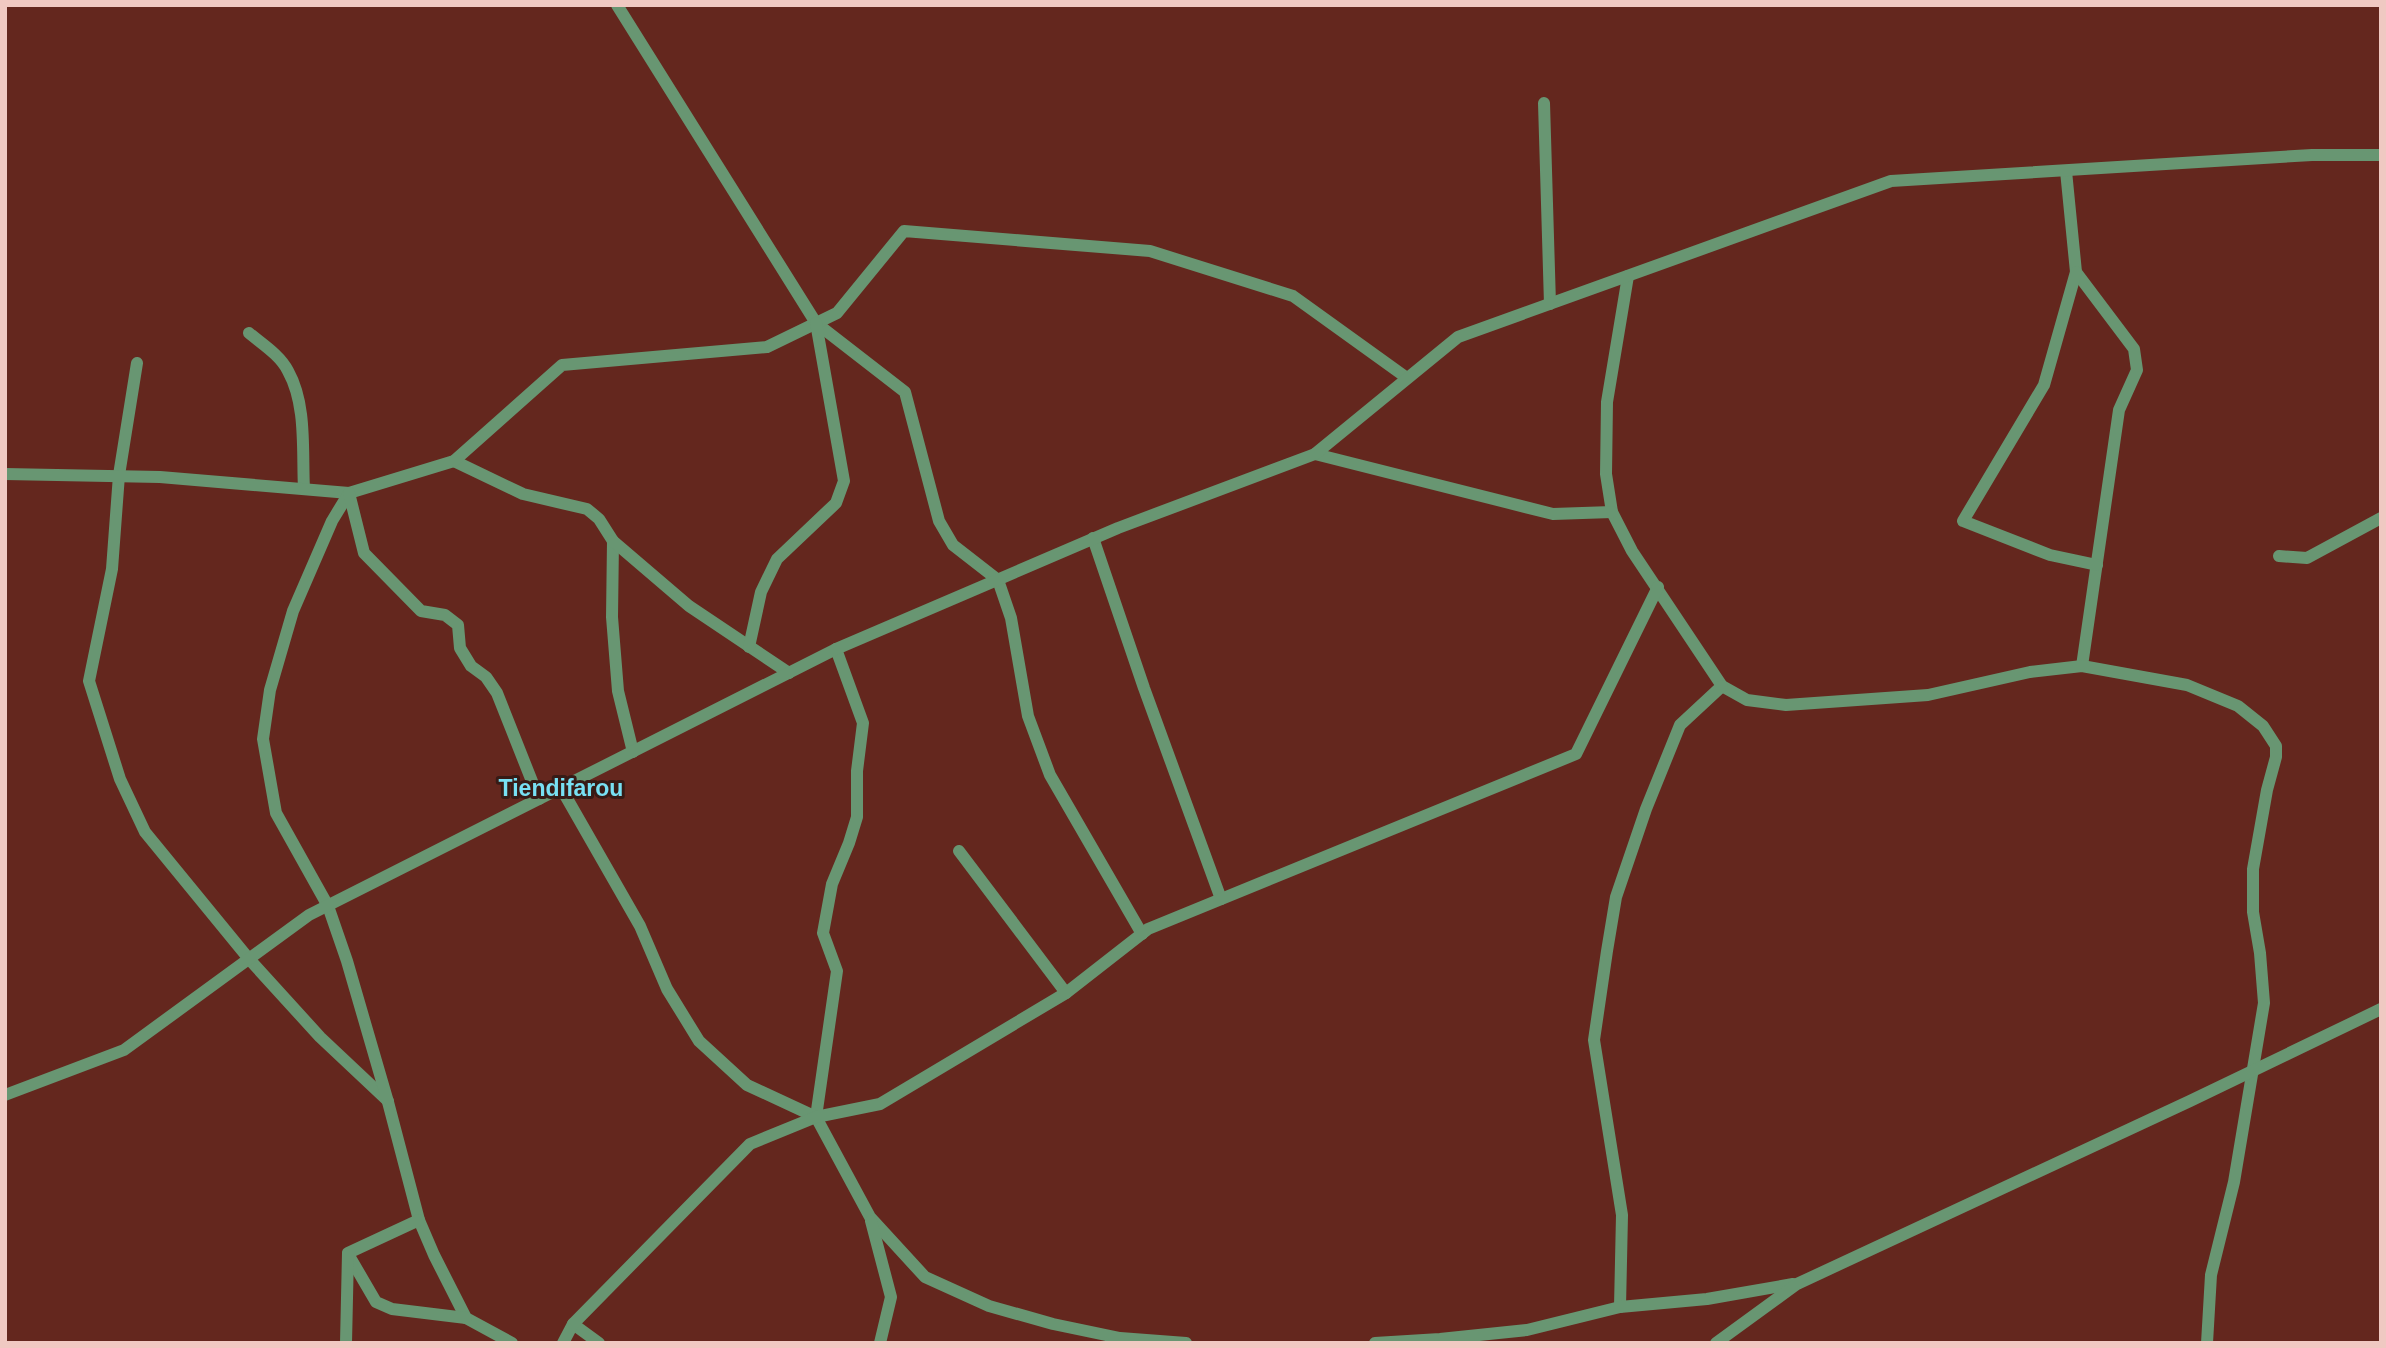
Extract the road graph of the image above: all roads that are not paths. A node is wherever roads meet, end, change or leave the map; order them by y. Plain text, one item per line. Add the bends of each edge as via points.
1 (617, 5) edge
2 (1544, 103) dead end
3 (2381, 155) edge
4 (2066, 170) junction
5 (2076, 272) junction
6 (1628, 276) junction
7 (1550, 304) junction
8 (816, 323) junction
9 (248, 333) dead end
10 (137, 363) dead end
11 (1406, 378) junction
12 (1315, 454) junction
13 (454, 461) junction
14 (5, 474) edge
15 (119, 475) junction
16 (304, 489) junction
17 (349, 493) junction
18 (1612, 512) junction
19 (2381, 518) edge
20 (1093, 538) junction
21 (613, 541) junction
22 (2279, 556) dead end
23 (2096, 565) junction
24 (998, 580) junction
25 (1658, 587) junction
26 (749, 647) junction
27 (836, 649) junction
28 (2082, 666) junction
29 (789, 673) junction
30 (1722, 685) junction
31 (633, 752) junction
32 (561, 788) junction
33 (540, 799) junction
34 (959, 851) dead end
35 (1221, 900) junction
36 (328, 906) junction
37 (1142, 934) junction
38 (249, 959) junction
39 (1066, 993) junction
40 (2381, 1009) edge
41 (2255, 1070) junction
42 (5, 1095) edge
43 (388, 1102) junction
44 (816, 1117) junction
45 (870, 1217) junction
46 (419, 1220) junction
47 (348, 1253) junction
48 (1797, 1284) junction
49 (1620, 1307) junction
50 (466, 1318) junction
51 (573, 1324) junction
52 (1119, 1338) junction
53 (346, 1343) edge
54 (512, 1343) edge
55 (563, 1343) edge
56 (599, 1343) edge
57 (880, 1343) edge
58 (1098, 1343) edge
59 (1186, 1343) edge
60 (1375, 1343) edge
61 (1716, 1343) edge
62 (2207, 1343) edge

1 - 8 street
2 - 7 street
3 - 4 street
4 - 5 street
4 - 6 street via 1891,181
5 - 23 street via 2134,349 2137,370 2119,410
5 - 23 street via 2044,385 1963,521 2050,555
6 - 7 street
6 - 18 street via 1607,402 1606,474
7 - 11 street via 1458,337
8 - 11 street via 837,313 904,231 1150,251 1293,296
8 - 13 street via 767,347 562,365
8 - 24 street via 905,392 939,521 954,545
8 - 26 street via 844,481 836,503 777,559 761,592
9 - 16 street via 287,369 299,397
10 - 15 street
11 - 12 street
12 - 18 street via 1553,514
12 - 20 street
13 - 17 street
13 - 21 street via 523,494 587,509
14 - 15 street
15 - 16 street
15 - 38 street via 112,569 89,681 120,779 145,832
16 - 17 street
17 - 33 street via 363,554 421,611 445,615 458,625 460,648 497,692
17 - 36 street via 293,611 270,690 263,739 276,813
18 - 25 street
19 - 22 street via 2306,558
20 - 24 street
20 - 35 street
21 - 26 street via 689,606
21 - 31 street via 612,617 618,691
23 - 28 street
24 - 27 street
24 - 37 street via 1011,618 1028,716 1050,775
25 - 30 street
25 - 35 street via 1576,754
26 - 29 street
27 - 29 street
27 - 44 street via 863,723 857,817 832,884 823,933 837,971
28 - 30 street via 2030,672 1928,695 1786,705 1747,700
28 - 41 street via 2186,685 2238,706 2263,726 2276,747 2253,870 2264,1003
29 - 31 street
30 - 49 street via 1680,724 1616,897 1607,951 1594,1040 1622,1215
31 - 32 street
32 - 33 street
32 - 44 street via 699,1041 747,1085
33 - 36 street
34 - 39 street
35 - 37 street
36 - 38 street
36 - 43 street
37 - 39 street
38 - 42 street via 124,1050
38 - 43 street
39 - 44 street via 880,1104
40 - 41 street
41 - 48 street
41 - 62 street via 2211,1275
43 - 46 street
44 - 45 street
44 - 51 street via 750,1144
45 - 52 street via 925,1277 989,1306
45 - 57 street via 891,1297
46 - 47 street
46 - 50 street
47 - 50 street via 376,1302
47 - 53 street
48 - 49 street
48 - 61 street
49 - 60 street via 1527,1330
50 - 54 street
51 - 55 street
51 - 56 street
52 - 58 street
52 - 59 street

